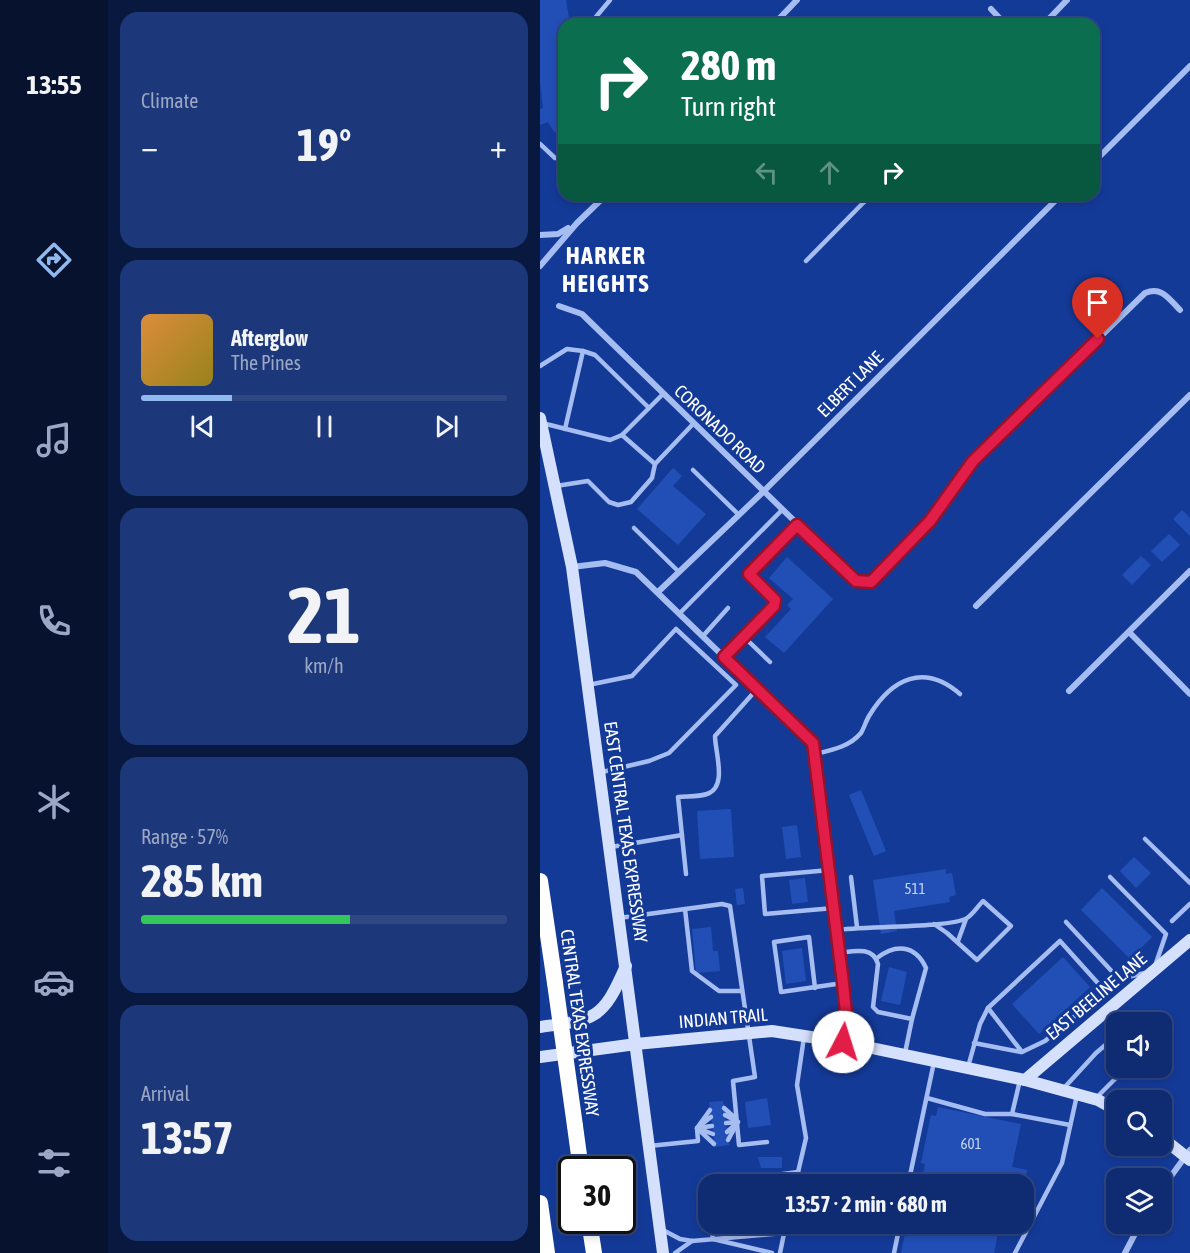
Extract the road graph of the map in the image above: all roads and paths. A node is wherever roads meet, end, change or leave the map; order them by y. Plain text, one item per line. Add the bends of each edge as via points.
1 (610, 0) edge
2 (797, 0) edge
3 (1066, 0) edge
4 (991, 9) dead end
5 (595, 18) edge
6 (780, 18) edge
7 (999, 18) edge
8 (1050, 18) edge
9 (1190, 66) edge
10 (540, 144) edge
11 (1100, 156) edge
12 (558, 157) edge
13 (600, 201) edge
14 (1055, 201) edge
15 (864, 202) edge
16 (577, 222) junction
17 (540, 235) edge
18 (806, 261) dead end
19 (540, 266) edge
20 (559, 306) dead end
21 (1180, 310) dead end
22 (583, 351) junction
23 (540, 366) edge
24 (663, 394) junction
25 (1190, 395) edge
26 (649, 408) junction
27 (541, 420) edge
28 (693, 424) junction
29 (565, 429) junction
30 (622, 435) junction
31 (655, 464) junction
32 (693, 470) dead end
33 (555, 487) junction
34 (763, 492) junction
35 (782, 510) junction
36 (739, 515) junction
37 (797, 525) junction
38 (634, 528) dead end
39 (572, 567) junction
40 (1190, 571) edge
41 (679, 573) junction
42 (658, 592) junction
43 (976, 606) dead end
44 (728, 608) dead end
45 (680, 613) junction
46 (1129, 632) junction
47 (703, 636) junction
48 (744, 637) junction
49 (724, 657) junction
50 (770, 662) dead end
51 (588, 685) junction
52 (757, 689) junction
53 (1069, 691) dead end
54 (960, 694) dead end
55 (1190, 694) edge
56 (815, 754) junction
57 (600, 772) junction
58 (682, 835) junction
59 (1145, 839) dead end
60 (610, 847) junction
61 (830, 870) junction
62 (686, 874) dead end
63 (851, 877) dead end
64 (1110, 877) dead end
65 (540, 882) edge
66 (1190, 883) edge
67 (1190, 904) edge
68 (834, 908) junction
69 (685, 909) junction
70 (619, 918) junction
71 (966, 919) junction
72 (1172, 921) dead end
73 (1066, 922) dead end
74 (934, 924) junction
75 (857, 927) junction
76 (836, 930) junction
77 (1190, 940) edge
78 (958, 941) junction
79 (839, 953) junction
80 (877, 958) junction
81 (626, 966) junction
82 (1154, 971) junction
83 (1119, 980) junction
84 (843, 983) junction
85 (815, 987) junction
86 (742, 991) junction
87 (1105, 991) junction
88 (988, 1008) junction
89 (1106, 1011) joint
90 (912, 1019) junction
91 (1070, 1020) junction
92 (540, 1027) edge
93 (748, 1031) junction
94 (1081, 1032) junction
95 (805, 1035) junction
96 (843, 1042) junction
97 (974, 1043) junction
98 (636, 1044) junction
99 (1106, 1044) edge
100 (1022, 1052) junction
101 (905, 1056) junction
102 (540, 1057) edge
103 (934, 1062) junction
104 (968, 1069) junction
105 (1116, 1078) edge
106 (1022, 1080) junction
107 (1062, 1090) junction
108 (1077, 1094) junction
109 (927, 1098) junction
110 (1095, 1099) junction
111 (1106, 1105) edge
112 (724, 1108) dead end
113 (710, 1110) dead end
114 (1012, 1114) junction
115 (725, 1115) dead end
116 (711, 1117) dead end
117 (738, 1122) junction
118 (726, 1123) dead end
119 (712, 1125) dead end
120 (1070, 1125) junction
121 (697, 1128) junction
122 (727, 1132) dead end
123 (713, 1134) dead end
124 (728, 1140) dead end
125 (767, 1142) dead end
126 (714, 1144) dead end
127 (1172, 1144) edge
128 (649, 1146) junction
129 (1188, 1155) edge
130 (579, 1156) edge
131 (798, 1173) joint
132 (791, 1174) edge
133 (910, 1174) edge
134 (1172, 1176) edge
135 (540, 1203) edge
136 (660, 1229) junction
137 (591, 1234) edge
138 (712, 1234) edge
139 (771, 1234) edge
140 (784, 1234) edge
141 (898, 1234) edge
142 (1135, 1234) edge
143 (744, 1236) joint
144 (713, 1239) junction
145 (692, 1241) junction
146 (547, 1253) edge
147 (594, 1253) edge
148 (663, 1253) edge
149 (675, 1253) edge
150 (772, 1253) edge
151 (780, 1253) edge
152 (894, 1253) edge
153 (1015, 1253) edge
154 (1125, 1253) edge

1 - 5 lane
2 - 6 street
3 - 8 street
4 - 7 street
9 - 11 street
10 - 12 lane
13 - 16 street
14 - 34 street, ELBERT LANE
15 - 18 lane
16 - 17 street via 558,234
16 - 19 street
20 - 24 street, CORONADO ROAD via 582,314
21 - 37 street, CORONADO ROAD via 1161,291 1145,293 973,461 930,521 871,582 856,581
22 - 23 lane via 567,349
22 - 26 lane via 595,355
22 - 29 lane
24 - 26 lane
24 - 28 street, CORONADO ROAD
25 - 43 street
26 - 30 lane
27 - 29 lane
27 - 33 main road, EAST CENTRAL TEXAS EXPRESSWAY
28 - 31 lane
28 - 34 street, CORONADO ROAD
29 - 30 lane via 610,440
30 - 31 lane
31 - 33 lane via 652,478 631,502 618,505 609,502 588,481
32 - 36 lane
33 - 39 main road, EAST CENTRAL TEXAS EXPRESSWAY
34 - 35 street, CORONADO ROAD
34 - 36 street, ELBERT LANE
35 - 37 street, CORONADO ROAD
35 - 45 lane
36 - 41 street, ELBERT LANE
37 - 48 lane via 749,574 775,600 774,606
38 - 41 lane
39 - 42 street via 605,563 636,572
39 - 51 main road, EAST CENTRAL TEXAS EXPRESSWAY
40 - 46 street
41 - 42 street, ELBERT LANE
42 - 45 street
44 - 47 lane
45 - 47 street
46 - 53 street
46 - 55 street
47 - 49 street
48 - 49 lane
48 - 50 lane
49 - 52 street
51 - 57 main road, EAST CENTRAL TEXAS EXPRESSWAY
51 - 57 lane via 632,676 676,628 736,685 669,753
52 - 56 street via 813,743
52 - 58 lane via 715,736 719,778 714,789 708,794 678,797
54 - 56 lane via 946,682 920,675 895,685 869,715 861,733 842,748
56 - 61 street
57 - 60 main road, EAST CENTRAL TEXAS EXPRESSWAY
58 - 60 lane
58 - 62 lane
59 - 66 lane
60 - 70 main road, EAST CENTRAL TEXAS EXPRESSWAY
61 - 68 street
61 - 68 lane via 762,876 765,914
63 - 75 lane
64 - 82 lane via 1166,934
65 - 130 highway, CENTRAL TEXAS EXPRESSWAY, bridge
67 - 72 lane
68 - 76 street
69 - 70 lane
69 - 86 lane via 692,970 719,991
69 - 86 lane via 730,906
70 - 81 main road, EAST CENTRAL TEXAS EXPRESSWAY
71 - 74 lane
71 - 78 lane
71 - 78 lane via 983,901 1011,926 977,960
73 - 83 lane
74 - 75 lane
74 - 78 lane
75 - 76 lane
76 - 79 street
77 - 82 main road, EAST BEELINE LANE
79 - 80 lane via 859,951
79 - 84 street
80 - 90 lane via 873,1007 878,1012
80 - 90 lane via 888,949 897,948 923,962 926,968
81 - 92 main road via 608,1005 596,1015 579,1022
81 - 98 main road, EAST CENTRAL TEXAS EXPRESSWAY
82 - 83 lane
82 - 89 main road, EAST BEELINE LANE
83 - 87 lane
84 - 85 lane
84 - 96 street via 847,1023
85 - 85 lane via 809,937 774,942 781,992
86 - 93 lane
87 - 88 lane via 1060,941
87 - 91 lane
88 - 97 lane
88 - 100 lane
89 - 94 main road, EAST BEELINE LANE
90 - 101 lane
91 - 94 lane
91 - 100 lane via 1044,1041
93 - 95 main road, INDIAN TRAIL
93 - 98 main road, INDIAN TRAIL
93 - 117 lane via 755,1077 733,1081
94 - 106 main road, EAST BEELINE LANE
95 - 96 main road, INDIAN TRAIL
95 - 131 lane via 797,1085 806,1138
96 - 101 main road, INDIAN TRAIL
97 - 100 lane
97 - 104 lane
98 - 102 main road, INDIAN TRAIL
98 - 128 main road, EAST CENTRAL TEXAS EXPRESSWAY
99 - 107 lane
101 - 103 main road, INDIAN TRAIL
103 - 104 main road, INDIAN TRAIL
103 - 109 lane
104 - 106 main road, INDIAN TRAIL
105 - 110 lane
106 - 107 main road, INDIAN TRAIL
106 - 114 lane
107 - 108 main road, INDIAN TRAIL
108 - 110 main road, INDIAN TRAIL
108 - 120 lane
109 - 114 lane via 985,1114
109 - 133 lane
110 - 111 main road, INDIAN TRAIL
112 - 117 lane
113 - 121 lane
114 - 120 lane
115 - 117 lane
116 - 121 lane
117 - 118 lane
117 - 122 lane
117 - 124 lane
117 - 125 lane via 739,1145
119 - 121 lane
120 - 153 lane via 1062,1163
121 - 123 lane
121 - 126 lane
121 - 128 lane via 698,1141
127 - 129 main road
128 - 136 main road, EAST CENTRAL TEXAS EXPRESSWAY
129 - 134 street
131 - 132 lane
135 - 146 highway
136 - 145 lane
136 - 148 main road, EAST CENTRAL TEXAS EXPRESSWAY
137 - 147 highway
138 - 144 lane
139 - 143 lane
140 - 151 lane
141 - 152 lane
142 - 154 street
143 - 144 lane
144 - 145 lane
144 - 150 lane
145 - 149 lane

